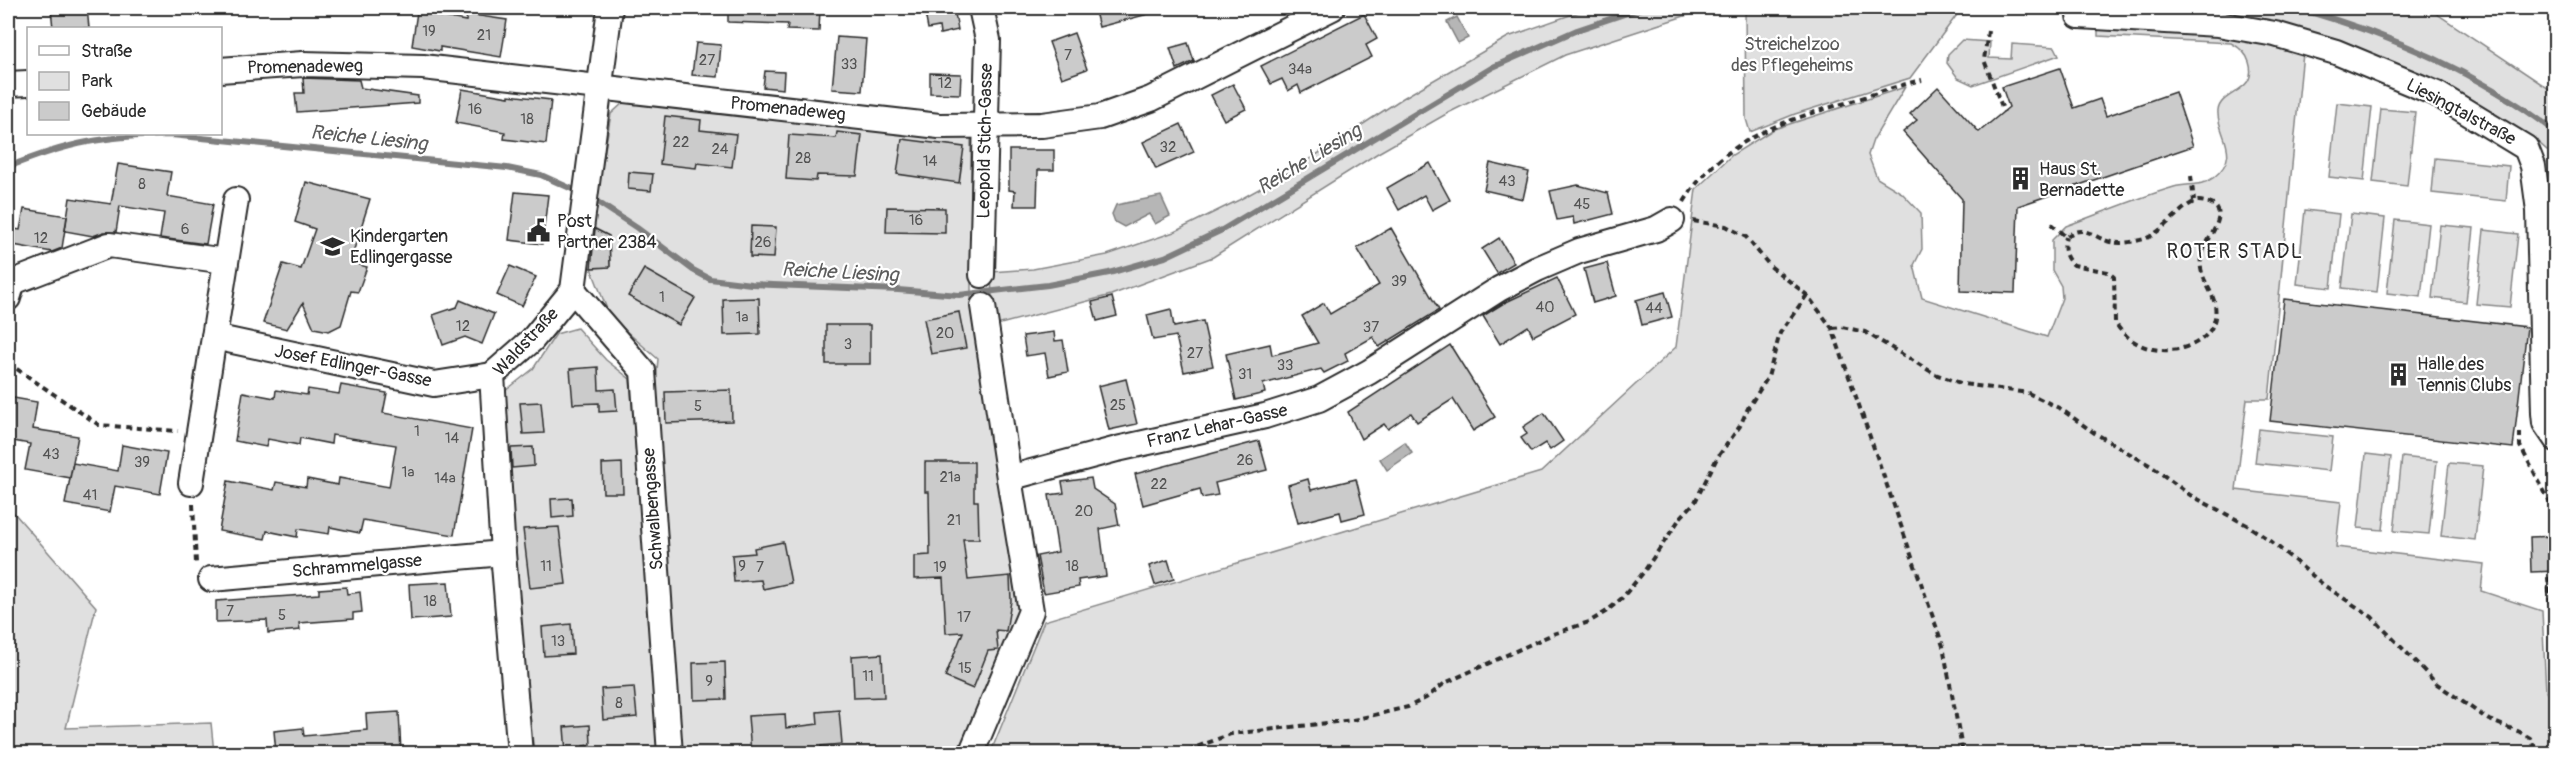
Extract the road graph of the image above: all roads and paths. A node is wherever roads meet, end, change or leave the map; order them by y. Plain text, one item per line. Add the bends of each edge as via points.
1 (610, 8) edge
2 (981, 8) edge
3 (1332, 8) edge
4 (2080, 8) edge
5 (1988, 31) dead end
6 (222, 70) edge
7 (1922, 80) dead end
8 (27, 83) edge
9 (8, 84) edge
10 (597, 87) junction
11 (2004, 112) dead end
12 (984, 126) junction
13 (2191, 176) dead end
14 (236, 200) dead end
15 (2194, 201) junction
16 (1672, 220) junction
17 (2051, 224) dead end
18 (2066, 237) junction
19 (226, 261) junction
20 (982, 275) dead end
21 (573, 290) junction
22 (1807, 295) junction
23 (8, 298) edge
24 (983, 306) dead end
25 (1832, 328) junction
26 (214, 337) junction
27 (8, 363) edge
28 (492, 375) junction
29 (180, 432) dead end
30 (2520, 432) dead end
31 (2556, 439) edge
32 (1009, 478) junction
33 (192, 483) joint
34 (2556, 513) edge
35 (503, 553) junction
36 (2548, 577) dead end
37 (211, 579) joint
38 (2556, 685) edge
39 (520, 753) edge
40 (670, 753) edge
41 (971, 753) edge
42 (1178, 753) edge
43 (1963, 753) edge
44 (2539, 753) edge

1 - 10 street
2 - 12 street, Leopold Stich-Gasse via 988,40
3 - 12 street, Promenadeweg via 1194,79 1100,117 1042,125
4 - 31 street, Liesingtalstraße via 2079,16 2218,24 2275,34 2336,52 2437,94 2526,148 2533,166 2539,211 2545,423
5 - 11 path via 1984,60
6 - 10 street, Promenadeweg via 303,64 423,67
7 - 16 path via 1792,118 1754,135 1730,150 1693,186
8 - 9 street
10 - 12 street, Promenadeweg via 939,126
10 - 21 street
12 - 20 street, Leopold Stich-Gasse
13 - 15 path
14 - 19 street
15 - 18 path via 2148,238 2115,243 2081,230
15 - 18 path via 2213,207 2219,219 2203,249 2200,264 2215,310 2208,332 2185,349 2148,348 2117,326 2114,277 2069,261
16 - 22 path via 1711,223 1736,230 1770,266
16 - 32 street, Franz Lehar-Gasse via 1656,230 1579,251 1538,269 1319,399 1274,414
17 - 18 path
19 - 23 street via 109,245 13,282
19 - 26 street
21 - 28 street, Waldstraße via 532,340
21 - 40 street, Schwalbengasse via 643,371
22 - 25 path
22 - 42 path via 1780,333 1768,377 1717,458 1695,502 1622,598 1607,611 1445,683 1408,707 1353,720 1231,735
24 - 32 street
25 - 43 path via 1943,646
25 - 44 path via 1865,332 1935,374 1963,384 2028,393 2053,404 2190,495 2272,542 2325,586 2373,617 2437,684 2489,720 2530,738
26 - 28 street, Josef Edlinger-Gasse via 434,384
26 - 33 street
27 - 29 path via 99,425
28 - 35 street, Waldstraße
30 - 34 path via 2520,446
32 - 41 street via 1031,611
33 - 37 path via 196,575
35 - 37 street, Schrammelgasse
35 - 39 street, Waldstraße
36 - 38 path

